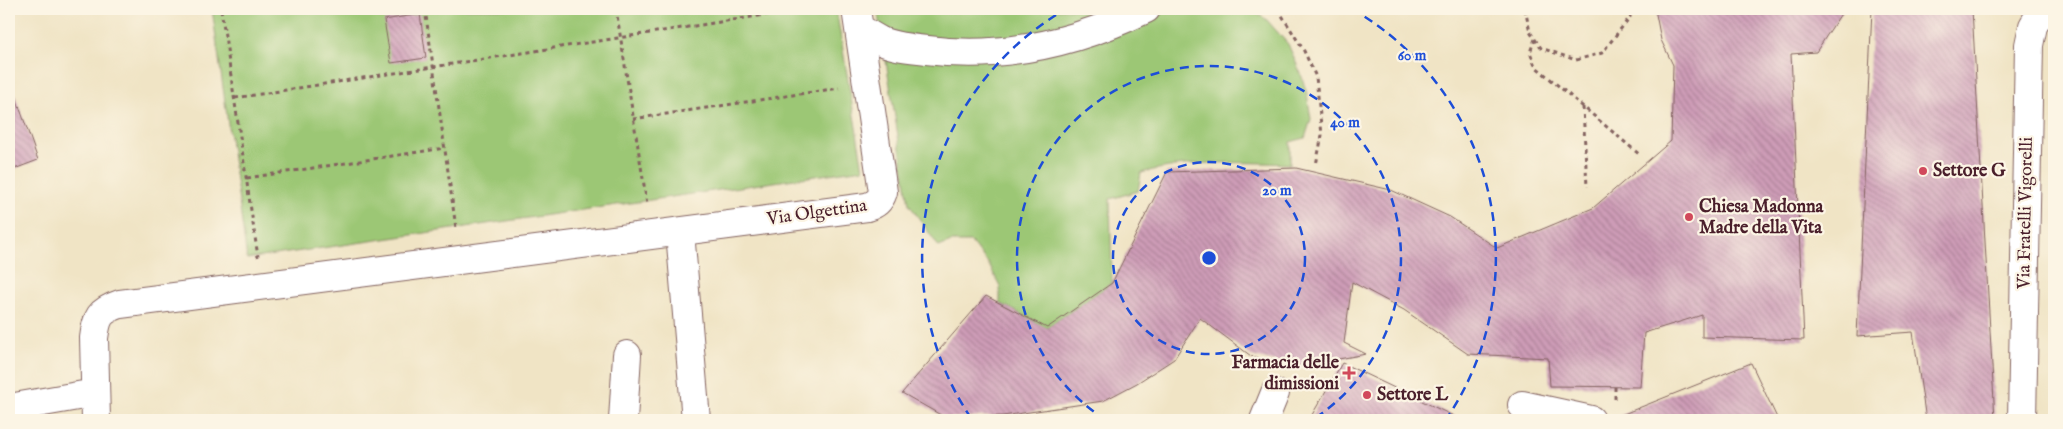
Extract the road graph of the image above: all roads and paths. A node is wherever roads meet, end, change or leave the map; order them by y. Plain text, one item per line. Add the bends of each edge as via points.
1 (221, 9) edge
2 (425, 9) edge
3 (616, 9) edge
4 (803, 9) edge
5 (1146, 9) edge
6 (1278, 9) edge
7 (1525, 9) edge
8 (1630, 9) edge
9 (2043, 9) edge
10 (857, 18) edge
11 (620, 38) junction
12 (1535, 39) junction
13 (433, 67) junction
14 (838, 79) dead end
15 (839, 88) junction
16 (234, 98) junction
17 (841, 98) dead end
18 (1583, 107) junction
19 (633, 120) junction
20 (445, 148) junction
21 (1640, 155) dead end
22 (1316, 165) dead end
23 (246, 178) junction
24 (1587, 186) dead end
25 (656, 203) dead end
26 (447, 230) dead end
27 (680, 232) junction
28 (268, 256) dead end
29 (258, 258) junction
30 (259, 266) dead end
31 (627, 355) dead end
32 (95, 392) junction
33 (1275, 393) dead end
34 (1522, 405) dead end
35 (9, 408) edge
36 (96, 420) edge
37 (623, 420) edge
38 (696, 420) edge
39 (1264, 420) edge
40 (1591, 420) edge
41 (2022, 420) edge

1 - 16 path
2 - 13 path
3 - 11 path
4 - 11 path
5 - 10 street via 1067,40 986,53 906,48 880,40
6 - 22 path via 1316,77 1322,135
7 - 12 path via 1530,32
8 - 12 path via 1630,17 1602,54 1576,60 1541,48
9 - 41 street, Via Fratelli Vigorelli via 2033,26 2029,45
10 - 27 street, Via Olgettina via 882,184 880,200 867,207
11 - 13 path
11 - 19 path
12 - 18 path via 1530,52 1535,66
13 - 16 path
13 - 20 path
14 - 15 path
15 - 17 path
15 - 19 path
16 - 23 path
18 - 21 path
18 - 24 path
19 - 25 path via 646,204
20 - 23 path
20 - 26 path via 456,228
23 - 29 path
27 - 32 street, Via Olgettina via 120,304 107,308 96,325
27 - 38 street
28 - 29 path
29 - 30 path
31 - 37 street
32 - 35 street
32 - 36 street, Via Olgettina
33 - 39 street
34 - 40 street

